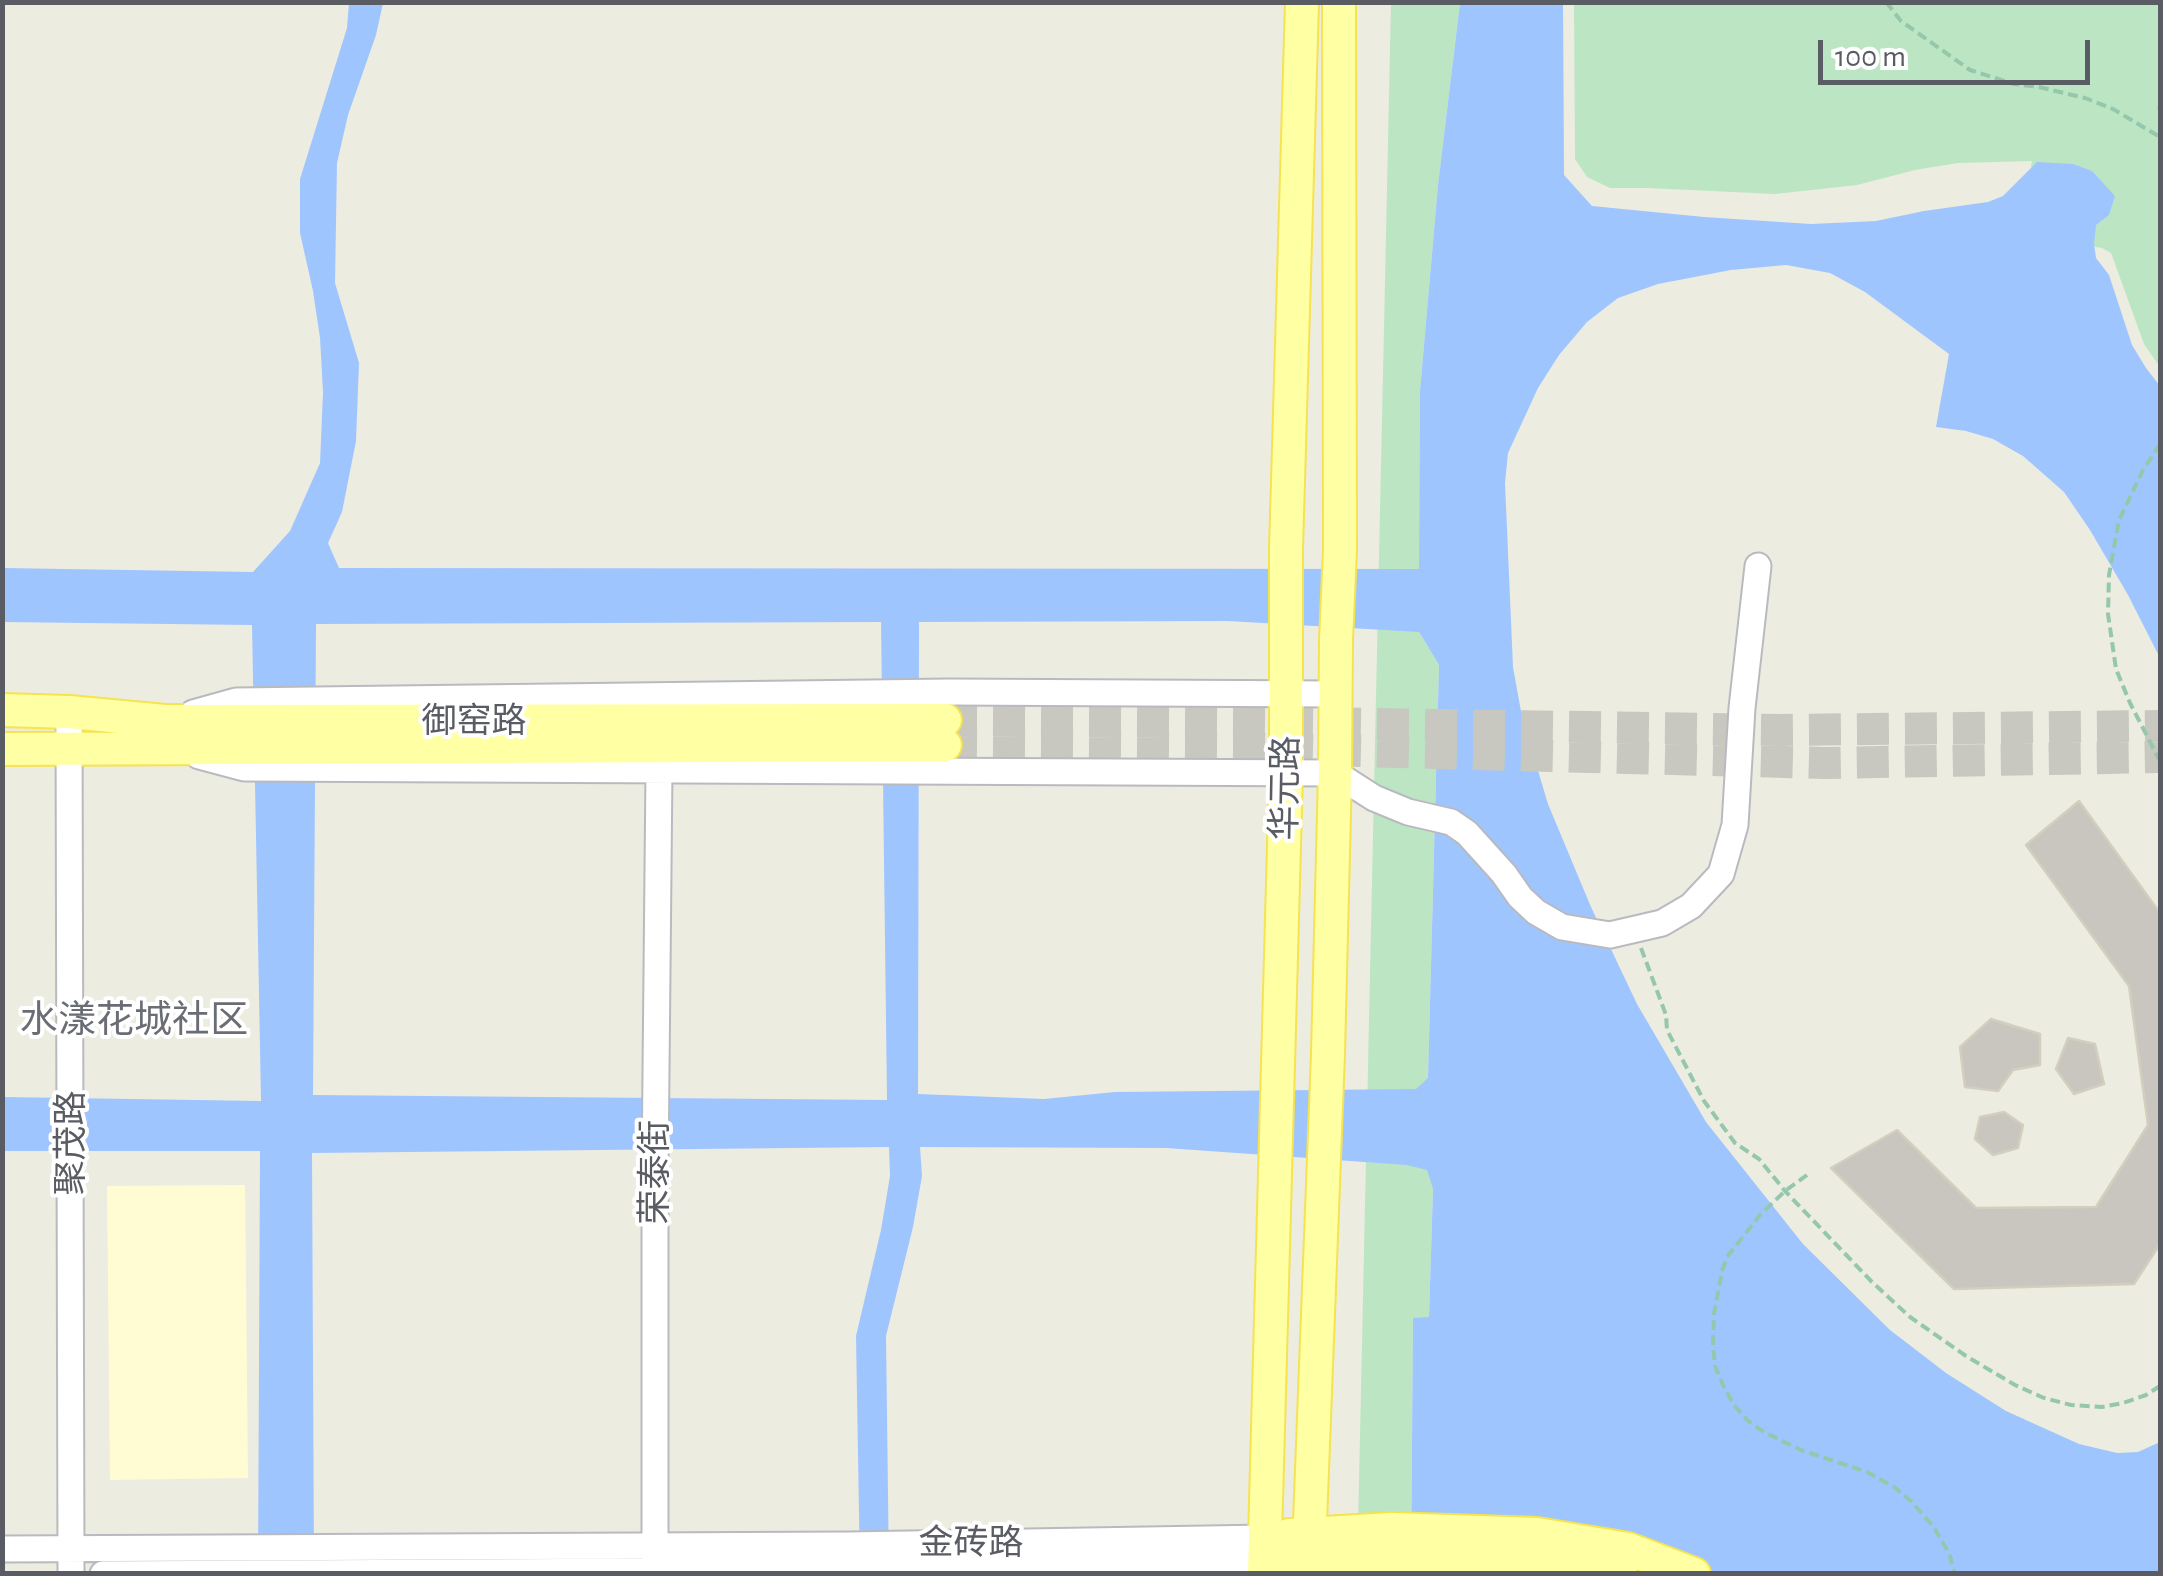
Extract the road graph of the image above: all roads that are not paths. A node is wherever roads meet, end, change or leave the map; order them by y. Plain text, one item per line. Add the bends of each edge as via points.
1 (1302, 2) edge
2 (1339, 2) edge
3 (1758, 566) dead end
4 (1288, 693) junction
5 (1336, 694) junction
6 (2, 710) edge
7 (69, 712) junction
8 (168, 735) junction
9 (242, 735) junction
10 (2, 749) edge
11 (70, 750) junction
12 (328, 758) junction
13 (658, 770) junction
14 (1286, 773) junction
15 (1335, 773) junction
16 (1385, 1543) junction
17 (2, 1549) edge
18 (1309, 1555) edge
19 (1264, 1558) edge
20 (958, 1561) edge
21 (72, 1562) edge
22 (655, 1563) edge
23 (103, 1574) edge
24 (1621, 1574) edge
25 (1694, 1574) edge

1 - 4 main road, 华元路
2 - 5 main road, 华元路
3 - 15 street via 1735,825 1722,874 1691,906 1662,923 1622,933 1562,926 1536,912 1451,822 1374,798
4 - 5 street
4 - 9 street via 330,700
4 - 14 main road, 华元路
5 - 15 main road, 华元路
6 - 7 main road, 御窑路
7 - 8 main road, 御窑路
7 - 11 street, 聚茂路
8 - 9 main road, 御窑路
8 - 9 street
8 - 11 main road, 御窑路
9 - 12 main road, 御窑路
9 - 12 main road, 御窑路 via 945,732
10 - 11 main road, 御窑路
11 - 21 street, 聚茂路
12 - 13 street
13 - 14 street
13 - 22 street, 荣泰街
14 - 15 street
14 - 19 main road, 华元路
15 - 18 main road, 华元路
16 - 18 main road, 金砖路
16 - 24 main road, 金砖路
16 - 25 main road, 金砖路 via 1537,1534 1628,1549
17 - 21 street, 金砖路
18 - 19 main road, 金砖路
19 - 20 street, 金砖路
20 - 22 street, 金砖路 via 904,1554
21 - 22 street, 金砖路
22 - 23 street, 金砖路

